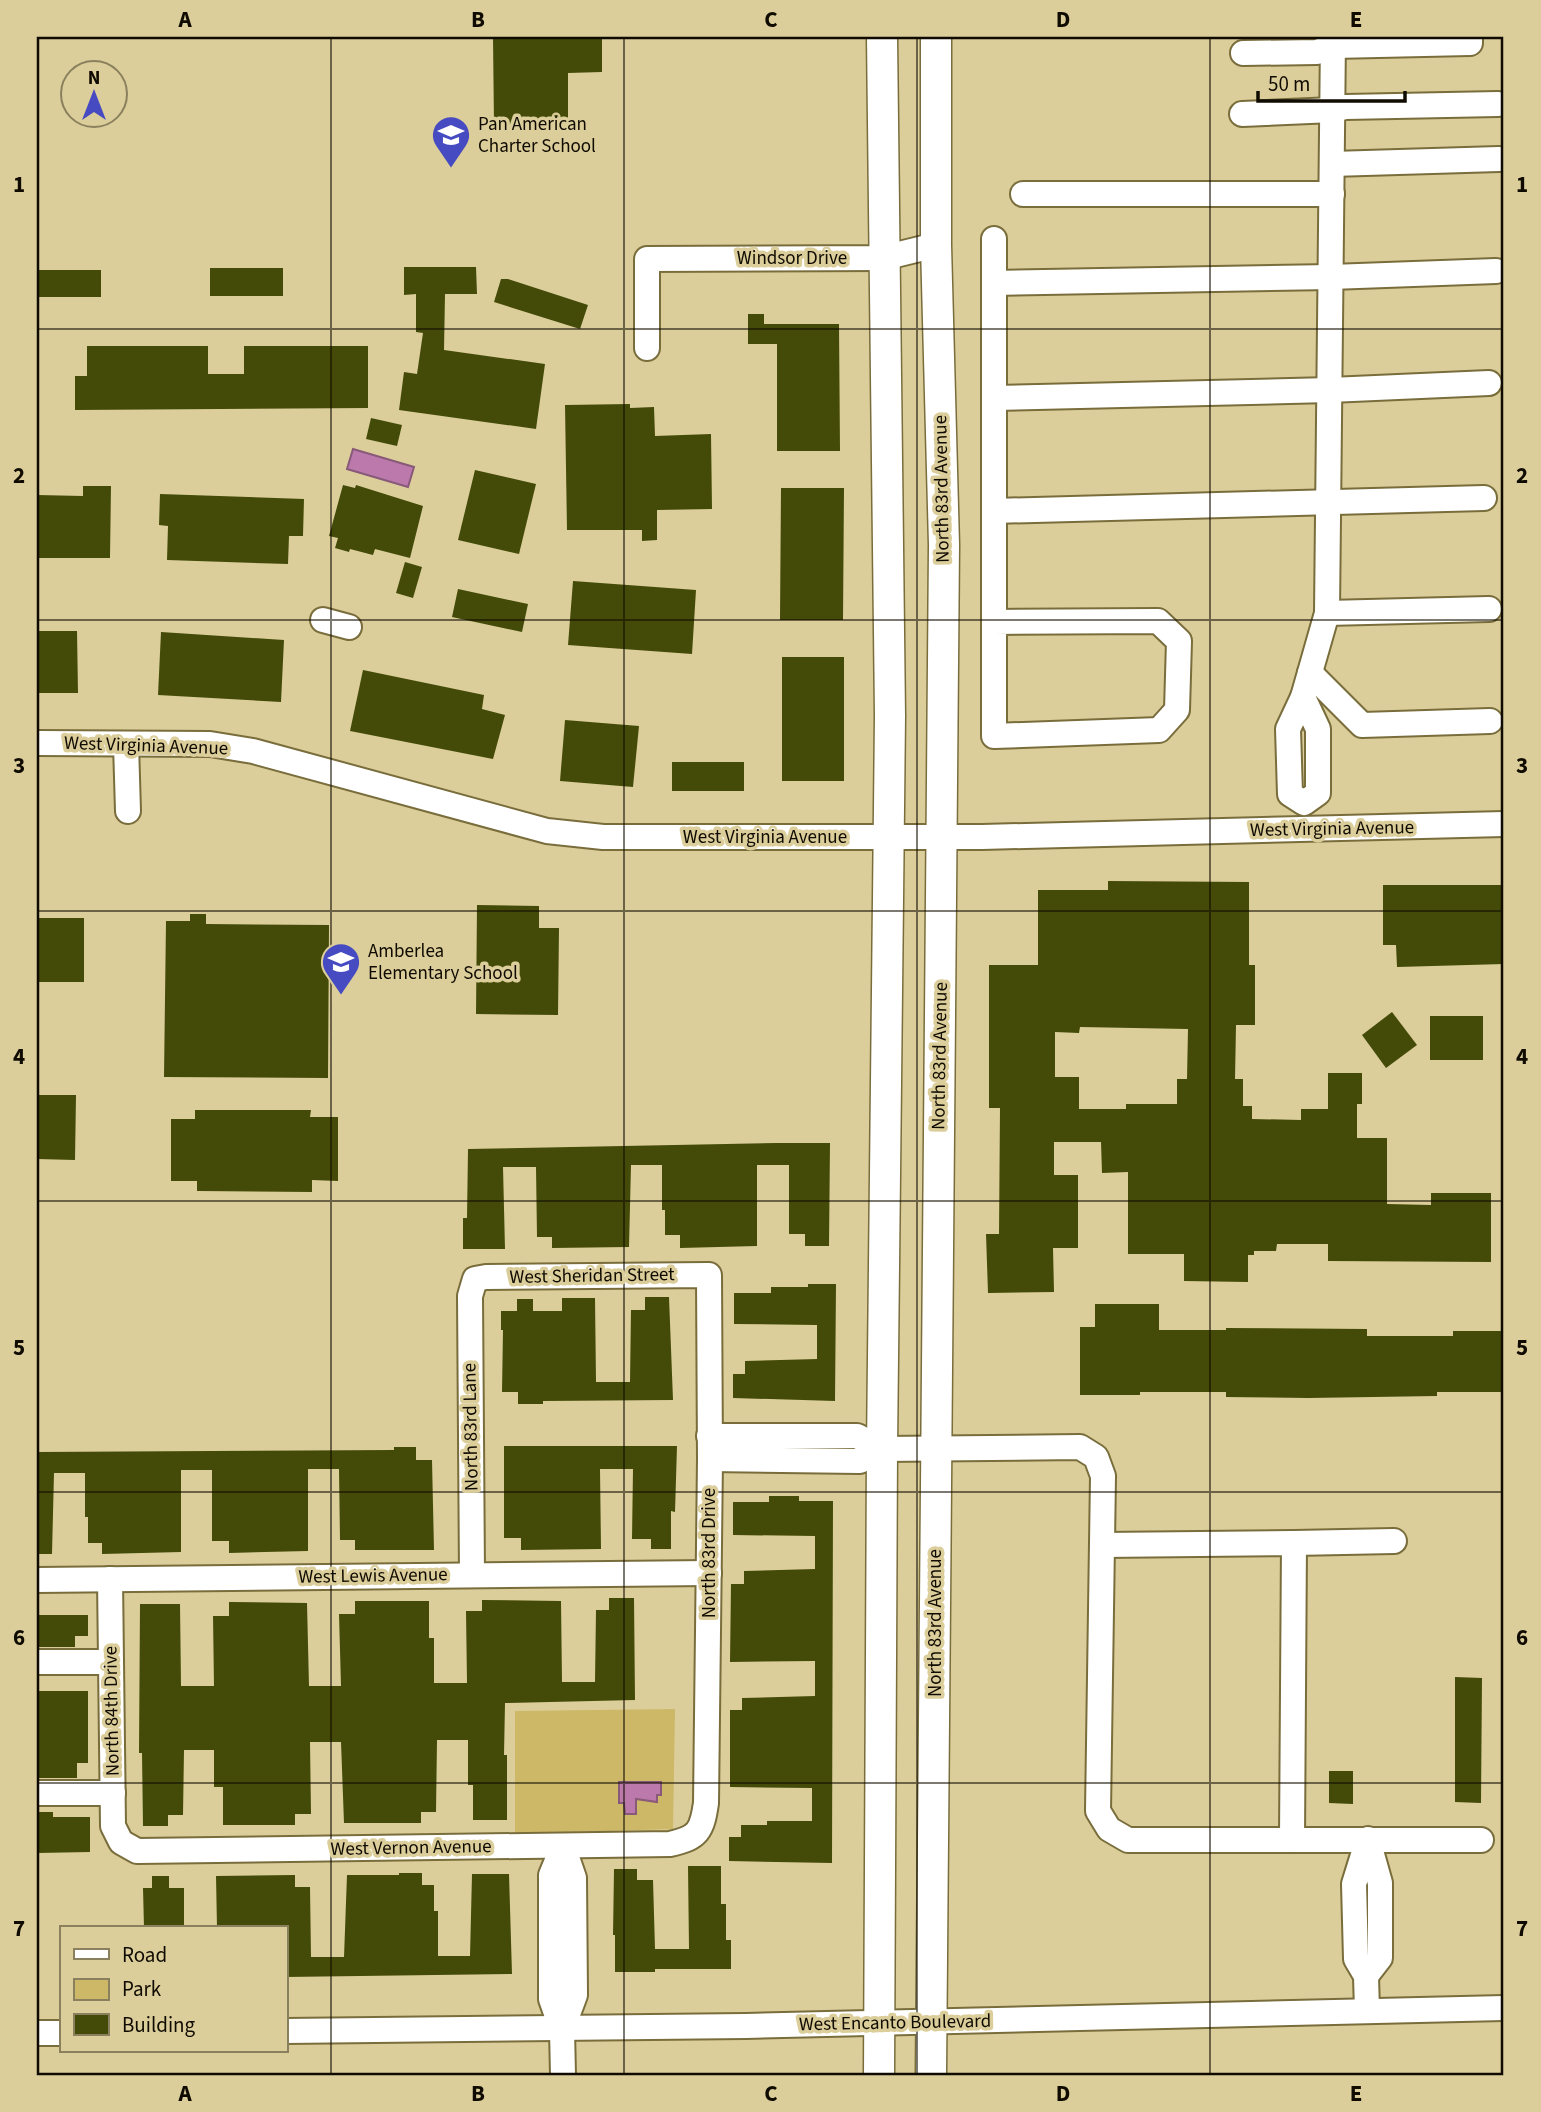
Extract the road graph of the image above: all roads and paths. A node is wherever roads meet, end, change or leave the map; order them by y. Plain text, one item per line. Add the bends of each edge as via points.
1 (882, 37) edge
2 (936, 37) edge
3 (1470, 37) edge
4 (1333, 42) edge
5 (1243, 53) dead end
6 (1497, 104) dead end
7 (1333, 110) junction
8 (1242, 114) dead end
9 (1499, 159) dead end
10 (1332, 164) junction
11 (1023, 194) dead end
12 (1332, 194) junction
13 (994, 239) dead end
14 (936, 245) junction
15 (883, 258) junction
16 (1496, 271) dead end
17 (1331, 277) junction
18 (994, 283) junction
19 (647, 348) dead end
20 (1489, 383) dead end
21 (1330, 390) junction
22 (994, 398) junction
23 (1484, 498) dead end
24 (1329, 501) junction
25 (994, 511) junction
26 (1489, 609) dead end
27 (1326, 612) junction
28 (323, 620) dead end
29 (994, 622) junction
30 (348, 627) dead end
31 (1310, 673) junction
32 (1490, 721) dead end
33 (37, 743) edge
34 (126, 744) junction
35 (128, 811) dead end
36 (1504, 824) edge
37 (1305, 830) junction
38 (888, 837) junction
39 (942, 837) junction
40 (709, 1275) joint
41 (475, 1279) joint
42 (709, 1448) junction
43 (882, 1449) junction
44 (937, 1449) junction
45 (1394, 1541) dead end
46 (1294, 1543) junction
47 (1102, 1545) junction
48 (709, 1573) junction
49 (472, 1575) junction
50 (110, 1579) junction
51 (37, 1580) edge
52 (37, 1662) edge
53 (111, 1662) junction
54 (37, 1793) edge
55 (113, 1793) junction
56 (699, 1831) joint
57 (1292, 1839) junction
58 (1368, 1839) junction
59 (1481, 1840) dead end
60 (121, 1842) joint
61 (563, 1846) junction
62 (1504, 2008) edge
63 (1367, 2011) junction
64 (879, 2023) junction
65 (932, 2023) junction
66 (562, 2030) junction
67 (287, 2031) edge
68 (37, 2033) edge
69 (60, 2033) edge
70 (564, 2075) edge
71 (879, 2075) edge
72 (930, 2075) edge

1 - 15 main road
2 - 14 main road, North 83rd Avenue
3 - 4 street via 1470,43
4 - 5 street via 1318,52
4 - 7 street
6 - 7 street
7 - 8 street
7 - 10 street
9 - 10 street
10 - 12 street
11 - 12 street
12 - 17 street
13 - 18 street
14 - 15 street, Windsor Drive
14 - 39 main road, North 83rd Avenue via 944,545
15 - 19 street, Windsor Drive via 647,259
15 - 38 main road
16 - 17 street
17 - 18 street
17 - 21 street
18 - 22 street
20 - 21 street
21 - 22 street
21 - 24 street
22 - 25 street
23 - 24 street
24 - 25 street
24 - 27 street
25 - 29 street
26 - 27 street
27 - 31 street
28 - 30 street
29 - 29 street via 994,736 1159,730 1177,710 1179,641 1158,621
31 - 32 street via 1362,726
31 - 37 street via 1303,697 1318,729 1318,793 1304,803
33 - 34 street, West Virginia Avenue
34 - 35 street
34 - 38 street, West Virginia Avenue via 210,744 253,751 547,831 603,837
36 - 37 street, West Virginia Avenue
37 - 39 street, West Virginia Avenue
38 - 39 street, West Virginia Avenue
38 - 43 main road
39 - 44 main road, North 83rd Avenue
40 - 41 street, West Sheridan Street
40 - 42 street, North 83rd Drive
41 - 49 street, North 83rd Lane via 470,1296
42 - 43 street via 788,1448 860,1461
42 - 48 street, North 83rd Drive
43 - 44 street
43 - 64 main road
44 - 47 street via 1080,1447 1096,1457 1103,1476
44 - 65 main road, North 83rd Avenue
45 - 46 street
46 - 47 street
46 - 57 street
47 - 57 street via 1098,1811 1109,1829 1128,1840
48 - 49 street, West Lewis Avenue
48 - 56 street, North 83rd Drive via 706,1803
49 - 50 street, West Lewis Avenue
50 - 51 street, West Lewis Avenue
50 - 53 street, North 84th Drive
52 - 53 street
53 - 55 street, North 84th Drive
54 - 55 street
55 - 60 street, North 84th Drive via 113,1826
56 - 61 street, West Vernon Avenue via 689,1840 670,1844
57 - 58 street
58 - 59 street
58 - 63 street via 1354,1884 1367,1922 1356,1959 1366,1976
60 - 61 street, West Vernon Avenue via 137,1851
61 - 66 street via 551,1875 563,1929 551,1999
62 - 63 street, West Encanto Boulevard
63 - 65 street, West Encanto Boulevard
64 - 65 street, West Encanto Boulevard
64 - 66 street, West Encanto Boulevard
64 - 71 main road
65 - 72 main road, North 83rd Avenue
66 - 67 street, West Encanto Boulevard
66 - 70 street
68 - 69 street

